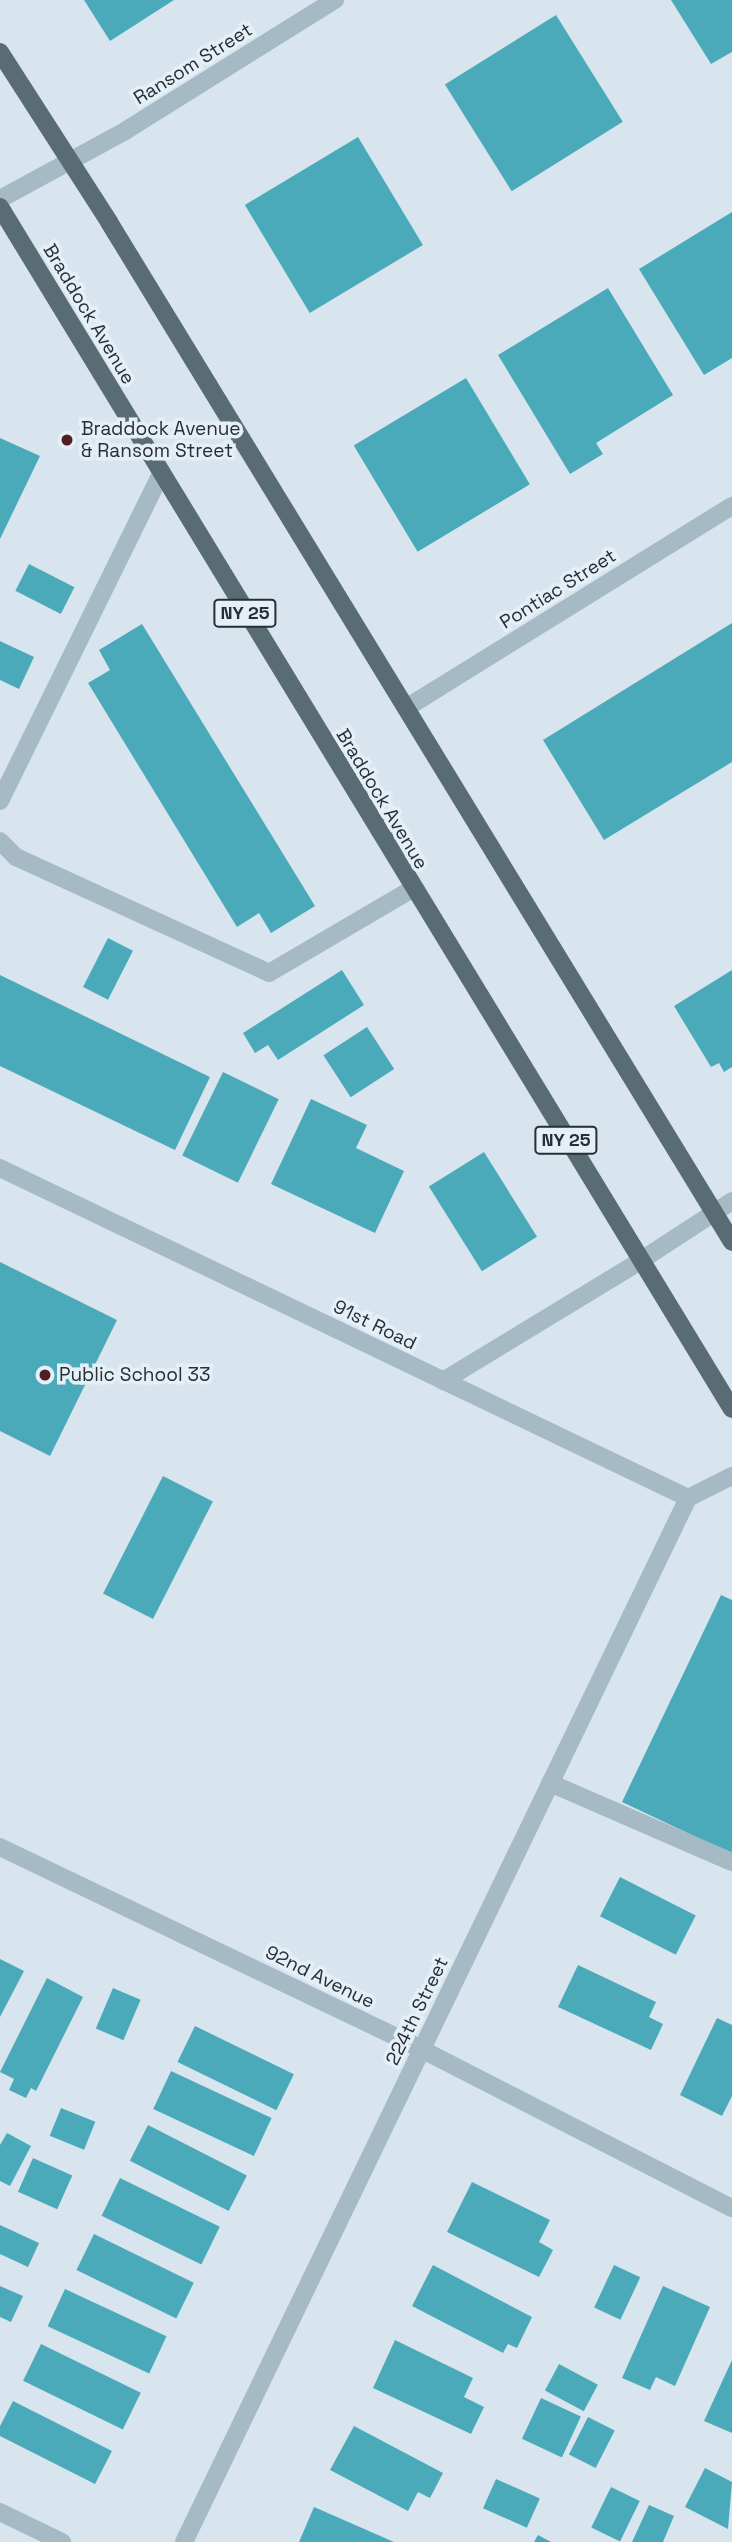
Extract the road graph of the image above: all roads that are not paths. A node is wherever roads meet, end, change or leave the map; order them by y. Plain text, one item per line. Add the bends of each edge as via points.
1 (335, 0) edge
2 (0, 52) edge
3 (70, 159) junction
4 (0, 199) edge
5 (0, 207) edge
6 (161, 474) junction
7 (732, 506) edge
8 (406, 708) junction
9 (0, 801) edge
10 (0, 841) edge
11 (412, 889) junction
12 (0, 1168) edge
13 (732, 1201) edge
14 (714, 1212) junction
15 (732, 1242) edge
16 (640, 1261) junction
17 (443, 1381) junction
18 (732, 1409) edge
19 (732, 1476) edge
20 (688, 1498) junction
21 (550, 1783) junction
22 (0, 1847) edge
23 (732, 1862) edge
24 (421, 2049) junction
25 (732, 2208) edge
26 (0, 2512) edge
27 (62, 2542) edge
28 (184, 2542) edge

1 - 3 street, Ransom Street via 125,131
2 - 3 main road
3 - 4 street, Ransom Street
3 - 8 main road
5 - 6 main road, Braddock Avenue / NY 25
6 - 9 street
6 - 11 main road, Braddock Avenue / NY 25
7 - 8 street, Pontiac Street
8 - 14 main road
10 - 11 street via 16,857 269,973
11 - 16 main road, Braddock Avenue / NY 25
12 - 17 street, 91st Road
13 - 14 street
14 - 15 main road
14 - 16 street
16 - 17 street
16 - 18 main road, Braddock Avenue / NY 25
17 - 20 street, 91st Road
19 - 20 street
20 - 21 street, 224th Street
21 - 23 street
21 - 24 street, 224th Street
22 - 24 street, 92nd Avenue
24 - 25 street, 92nd Avenue
24 - 28 street, 224th Street
26 - 27 street

